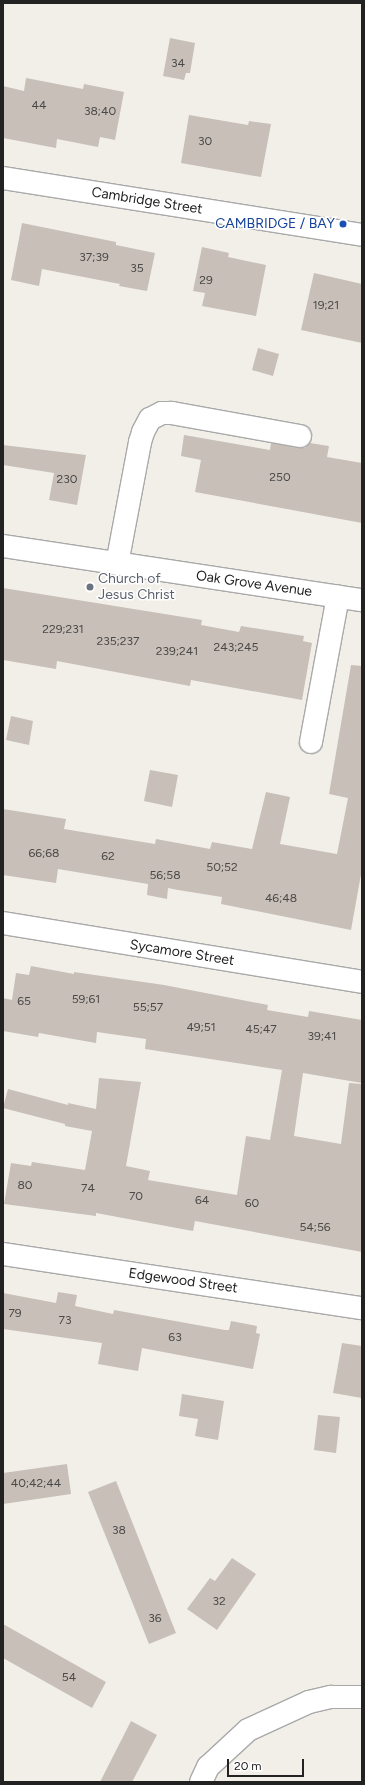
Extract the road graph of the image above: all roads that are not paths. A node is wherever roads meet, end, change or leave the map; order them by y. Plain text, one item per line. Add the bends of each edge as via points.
1 (3, 178) edge
2 (362, 235) edge
3 (300, 436) dead end
4 (3, 546) edge
5 (117, 564) junction
6 (338, 596) junction
7 (362, 600) edge
8 (311, 742) dead end
9 (3, 924) edge
10 (362, 982) edge
11 (3, 1254) edge
12 (362, 1308) edge
13 (362, 1697) edge
14 (201, 1782) edge

1 - 2 street, Cambridge Street
3 - 5 street via 172,413 162,413 150,419 140,442
4 - 5 street, Oak Grove Avenue
5 - 6 street, Oak Grove Avenue
6 - 7 street, Oak Grove Avenue
6 - 8 street
9 - 10 street, Sycamore Street
11 - 12 street, Edgewood Street
13 - 14 street via 331,1697 309,1702 248,1730 208,1767

